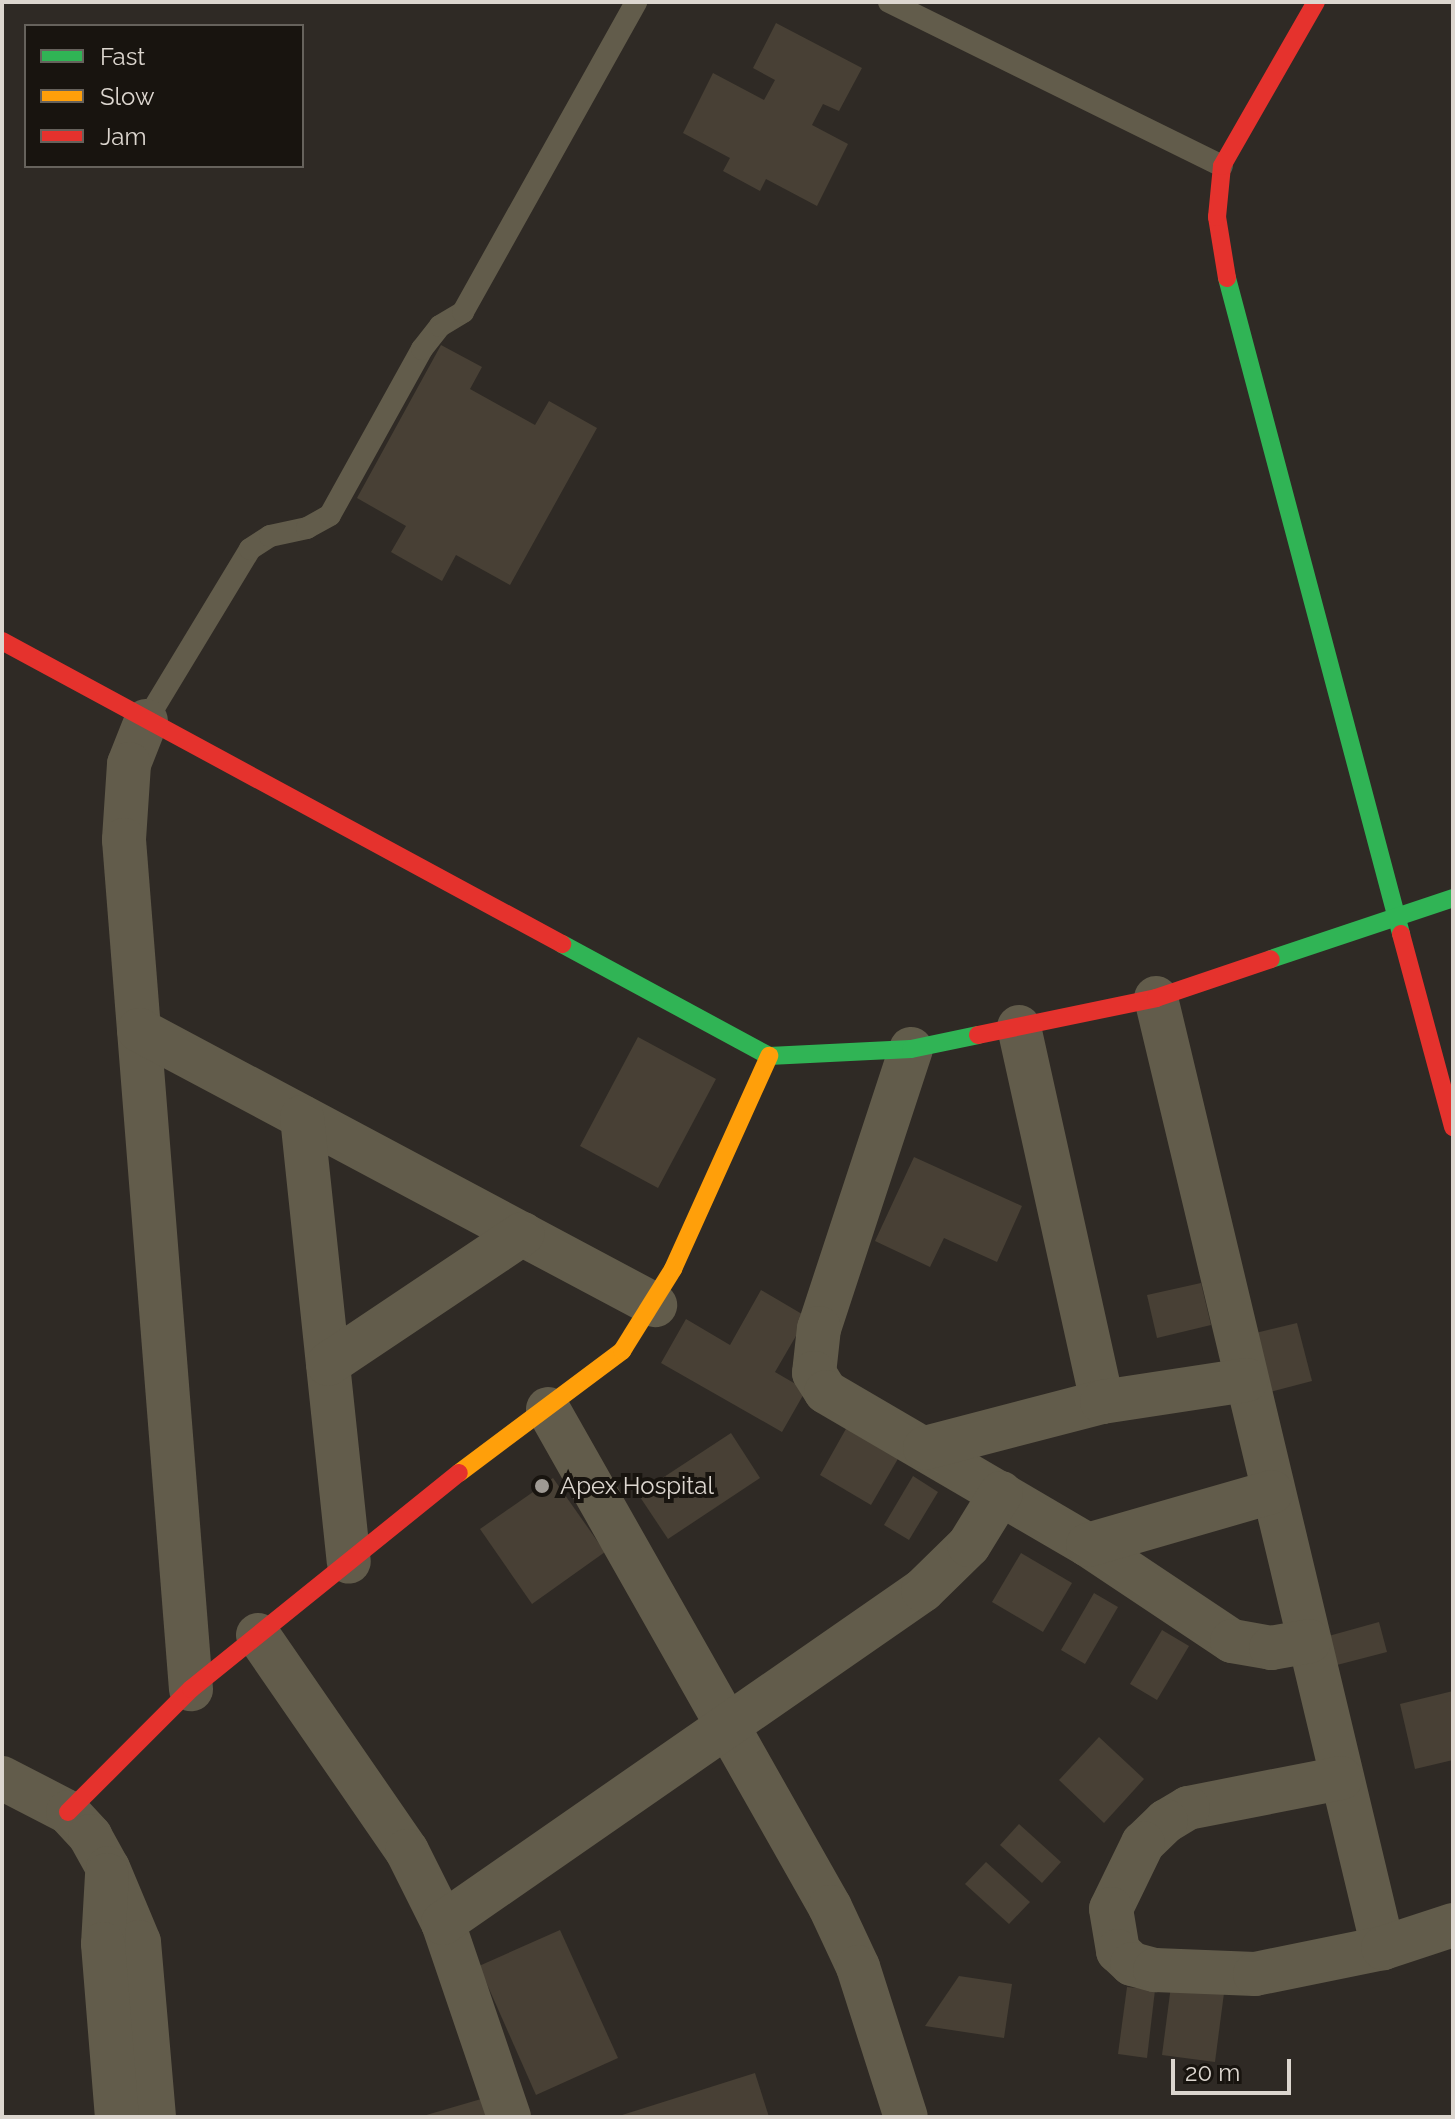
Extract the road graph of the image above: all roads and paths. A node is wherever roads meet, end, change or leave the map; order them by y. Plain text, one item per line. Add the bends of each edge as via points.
1 (636, 2) edge
2 (889, 2) edge
3 (1316, 2) edge
4 (1222, 166) junction
5 (2, 641) edge
6 (146, 721) junction
7 (1453, 898) edge
8 (1396, 917) junction
9 (1156, 998) junction
10 (1019, 1027) junction
11 (139, 1030) junction
12 (911, 1049) junction
13 (769, 1056) junction
14 (302, 1117) junction
15 (1453, 1125) edge
16 (522, 1234) junction
17 (655, 1305) junction
18 (328, 1364) junction
19 (1246, 1380) junction
20 (1102, 1402) junction
21 (548, 1409) junction
22 (925, 1448) junction
23 (1272, 1492) junction
24 (1001, 1493) junction
25 (1088, 1545) junction
26 (349, 1562) junction
27 (258, 1635) junction
28 (1309, 1641) junction
29 (191, 1689) junction
30 (727, 1724) junction
31 (2, 1778) edge
32 (1341, 1778) junction
33 (68, 1812) junction
34 (108, 1868) junction
35 (443, 1923) junction
36 (1453, 1925) edge
37 (1383, 1948) junction
38 (117, 2117) edge
39 (154, 2117) edge
40 (509, 2117) edge
41 (906, 2117) edge

1 - 6 lane via 463,312 440,326 422,349 330,515 307,528 270,536 250,549
2 - 4 lane
3 - 4 street
4 - 8 street via 1217,217 1225,271
5 - 6 street
6 - 11 street via 129,764 123,799
6 - 13 street
7 - 8 street
8 - 9 street
8 - 15 street
9 - 10 street
9 - 19 street
10 - 12 street
10 - 20 street
11 - 14 street
11 - 29 street
12 - 13 street
12 - 22 street via 819,1328 814,1373 826,1392
13 - 17 street
14 - 16 street
14 - 18 street
16 - 17 street
16 - 18 street
17 - 21 street via 622,1351
18 - 26 street
19 - 20 street
19 - 23 street
20 - 22 street
21 - 26 street
21 - 30 street
22 - 24 street
23 - 25 street
23 - 28 street
24 - 25 street
24 - 30 street via 951,1566
25 - 28 street via 1232,1641 1271,1648
26 - 27 street
27 - 29 street
27 - 35 street via 373,1797
28 - 32 street
29 - 33 street
30 - 35 street
30 - 41 street via 858,1967
31 - 33 street
32 - 37 street
32 - 37 street via 1188,1808 1166,1821 1143,1843 1122,1883 1111,1909 1112,1929 1125,1958 1155,1970 1293,1970
33 - 34 street
34 - 38 street via 103,1944
34 - 39 street via 139,1942
35 - 40 street
36 - 37 street

